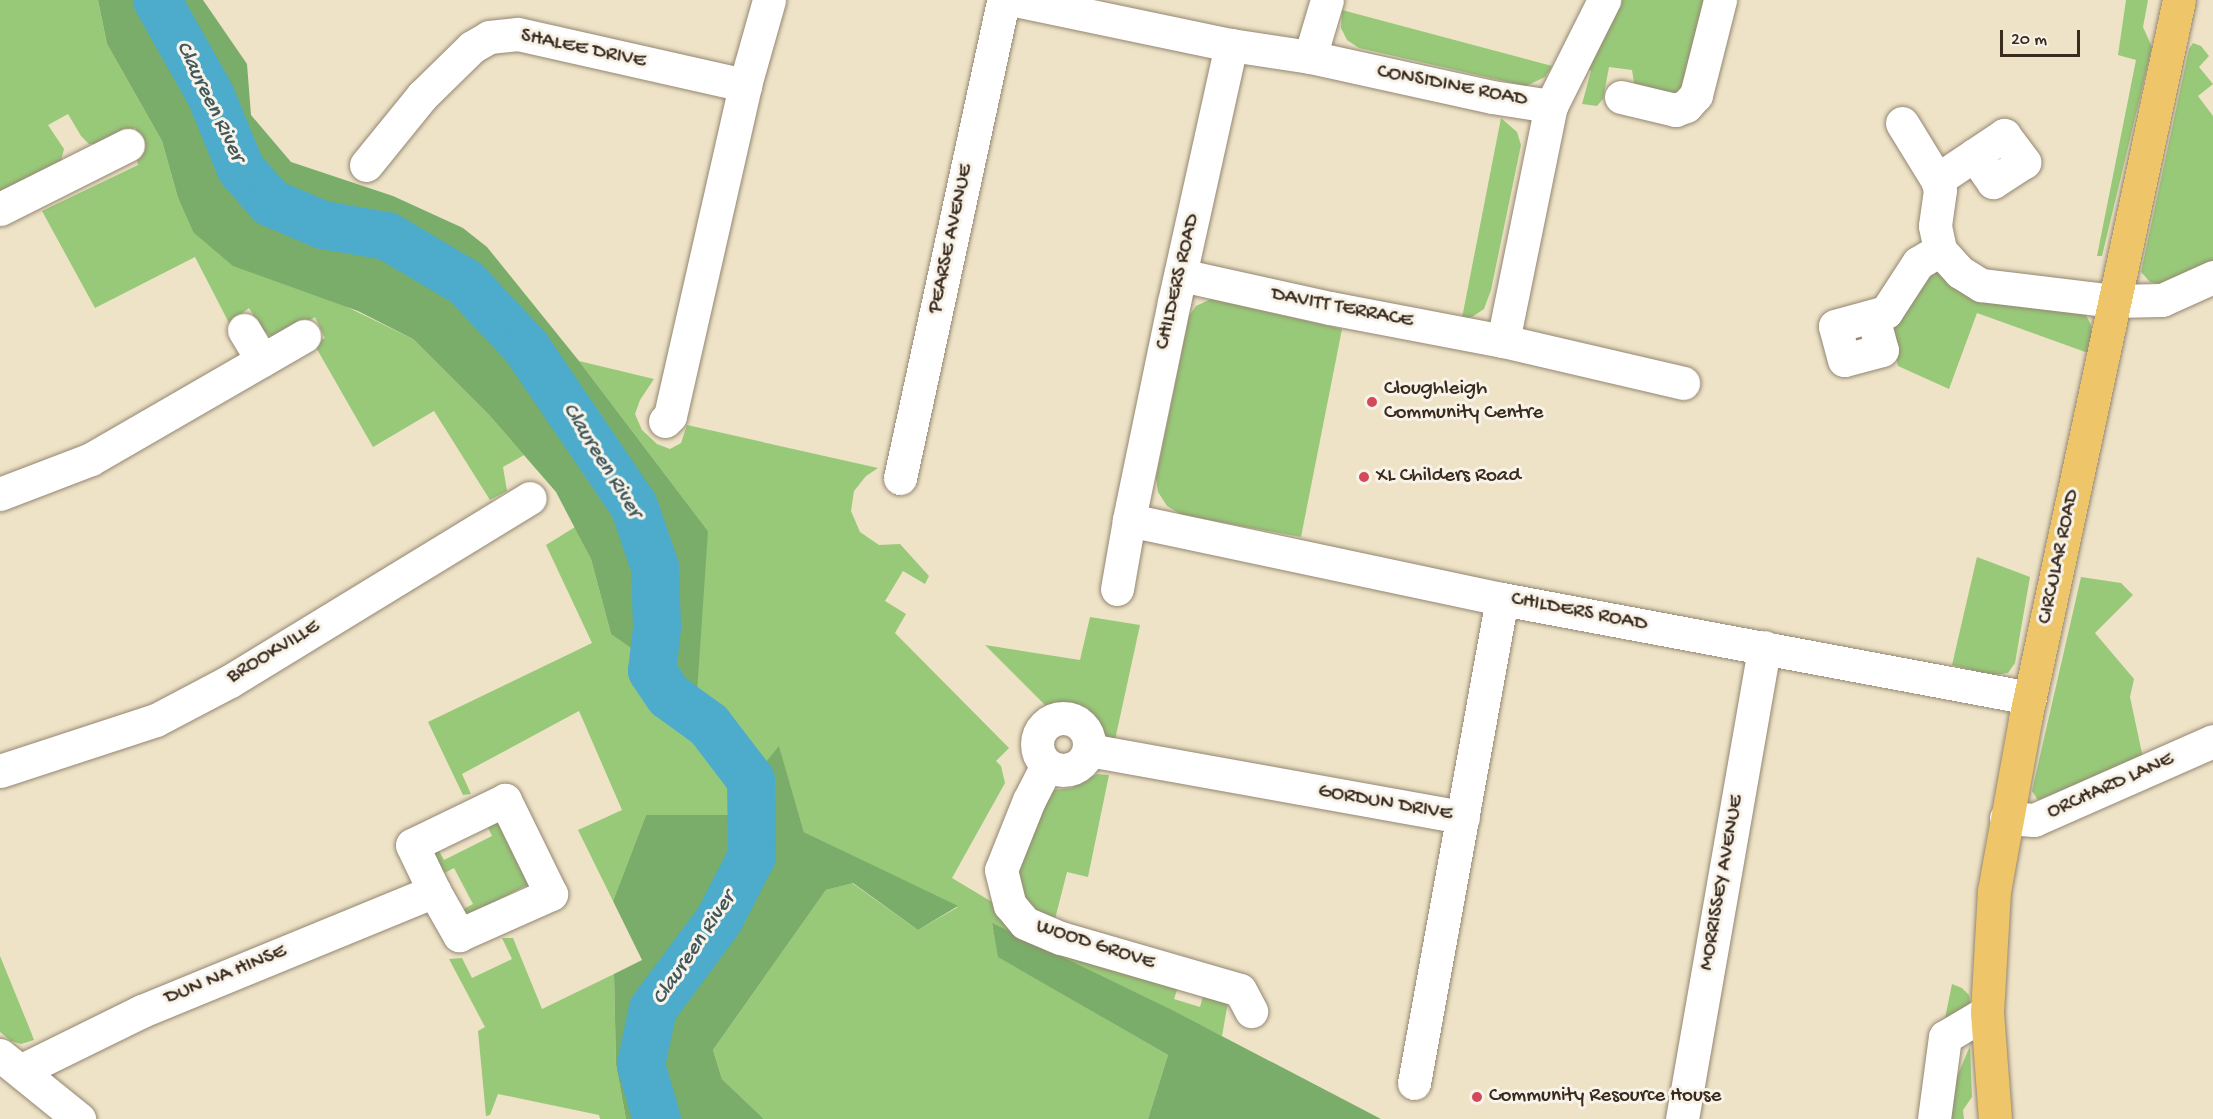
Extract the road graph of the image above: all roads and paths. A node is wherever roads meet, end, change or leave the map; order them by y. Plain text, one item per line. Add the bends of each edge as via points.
1 (770, 0) edge
2 (1003, 0) edge
3 (1015, 0) edge
4 (1327, 0) edge
5 (1604, 0) edge
6 (1720, 0) edge
7 (2179, 0) edge
8 (1232, 45) junction
9 (1310, 57) junction
10 (746, 85) junction
11 (1621, 97) dead end
12 (1551, 106) junction
13 (1902, 123) dead end
14 (128, 145) dead end
15 (1974, 156) dead end
16 (366, 165) dead end
17 (1937, 180) junction
18 (0, 209) edge
19 (1940, 250) junction
20 (1181, 275) junction
21 (2213, 278) edge
22 (2114, 301) junction
23 (1873, 317) dead end
24 (244, 330) dead end
25 (304, 336) dead end
26 (1503, 341) junction
27 (262, 360) junction
28 (1683, 383) dead end
29 (664, 421) dead end
30 (900, 478) dead end
31 (0, 494) edge
32 (530, 498) dead end
33 (1129, 520) junction
34 (1117, 589) dead end
35 (1502, 599) junction
36 (1764, 647) junction
37 (2030, 698) junction
38 (2213, 741) edge
39 (1089, 750) junction
40 (1047, 765) junction
41 (0, 771) edge
42 (1463, 817) junction
43 (2006, 818) junction
44 (434, 891) dead end
45 (1251, 1011) dead end
46 (1987, 1012) junction
47 (11, 1062) edge
48 (1414, 1083) dead end
49 (80, 1119) edge
50 (1682, 1119) edge
51 (1934, 1119) edge
52 (1995, 1119) edge

1 - 10 street
2 - 30 street, PEARSE AVENUE
3 - 8 street
4 - 9 street
5 - 12 street, CONSIDINE ROAD
6 - 11 street via 1696,96 1686,106 1675,110
7 - 22 main road, CIRCULAR ROAD
8 - 9 street, CONSIDINE ROAD
8 - 20 street, CHILDERS ROAD
9 - 12 street, CONSIDINE ROAD
10 - 16 street, SHALEE DRIVE via 518,34 489,37 472,47 422,96
10 - 29 street via 670,416
12 - 26 street
13 - 17 street
14 - 18 street
15 - 17 street
17 - 19 street via 1940,190 1935,226
19 - 22 street via 1960,272 1981,285
19 - 23 street via 1917,263 1886,312
20 - 26 street, DAVITT TERRACE
20 - 33 street, CHILDERS ROAD
21 - 22 street via 2162,300
22 - 37 main road, CIRCULAR ROAD
24 - 27 street
25 - 27 street
26 - 28 street, DAVITT TERRACE
27 - 31 street via 91,459
32 - 41 street, BROOKVILLE via 230,681 156,720
33 - 34 street, CHILDERS ROAD
33 - 35 street, CHILDERS ROAD
35 - 36 street, CHILDERS ROAD
35 - 42 street, GORDUN DRIVE
36 - 37 street, CHILDERS ROAD
36 - 50 street, MORRISSEY AVENUE
37 - 43 main road, CIRCULAR ROAD
38 - 43 street, ORCHARD LANE via 2034,820
39 - 40 street via 1077,767 1062,770
39 - 40 street via 1089,737 1082,725 1069,718 1055,719 1043,727 1037,740 1039,754
39 - 42 street, GORDUN DRIVE
40 - 45 street, WOOD GROVE via 1001,870 1010,905 1025,923 1061,938 1240,990
42 - 48 street
43 - 46 main road, CIRCULAR ROAD via 1994,891
44 - 47 street, DUN NA HINSE
46 - 51 street via 1945,1037
46 - 52 main road, CIRCULAR ROAD
47 - 49 street, DUN NA HINSE

